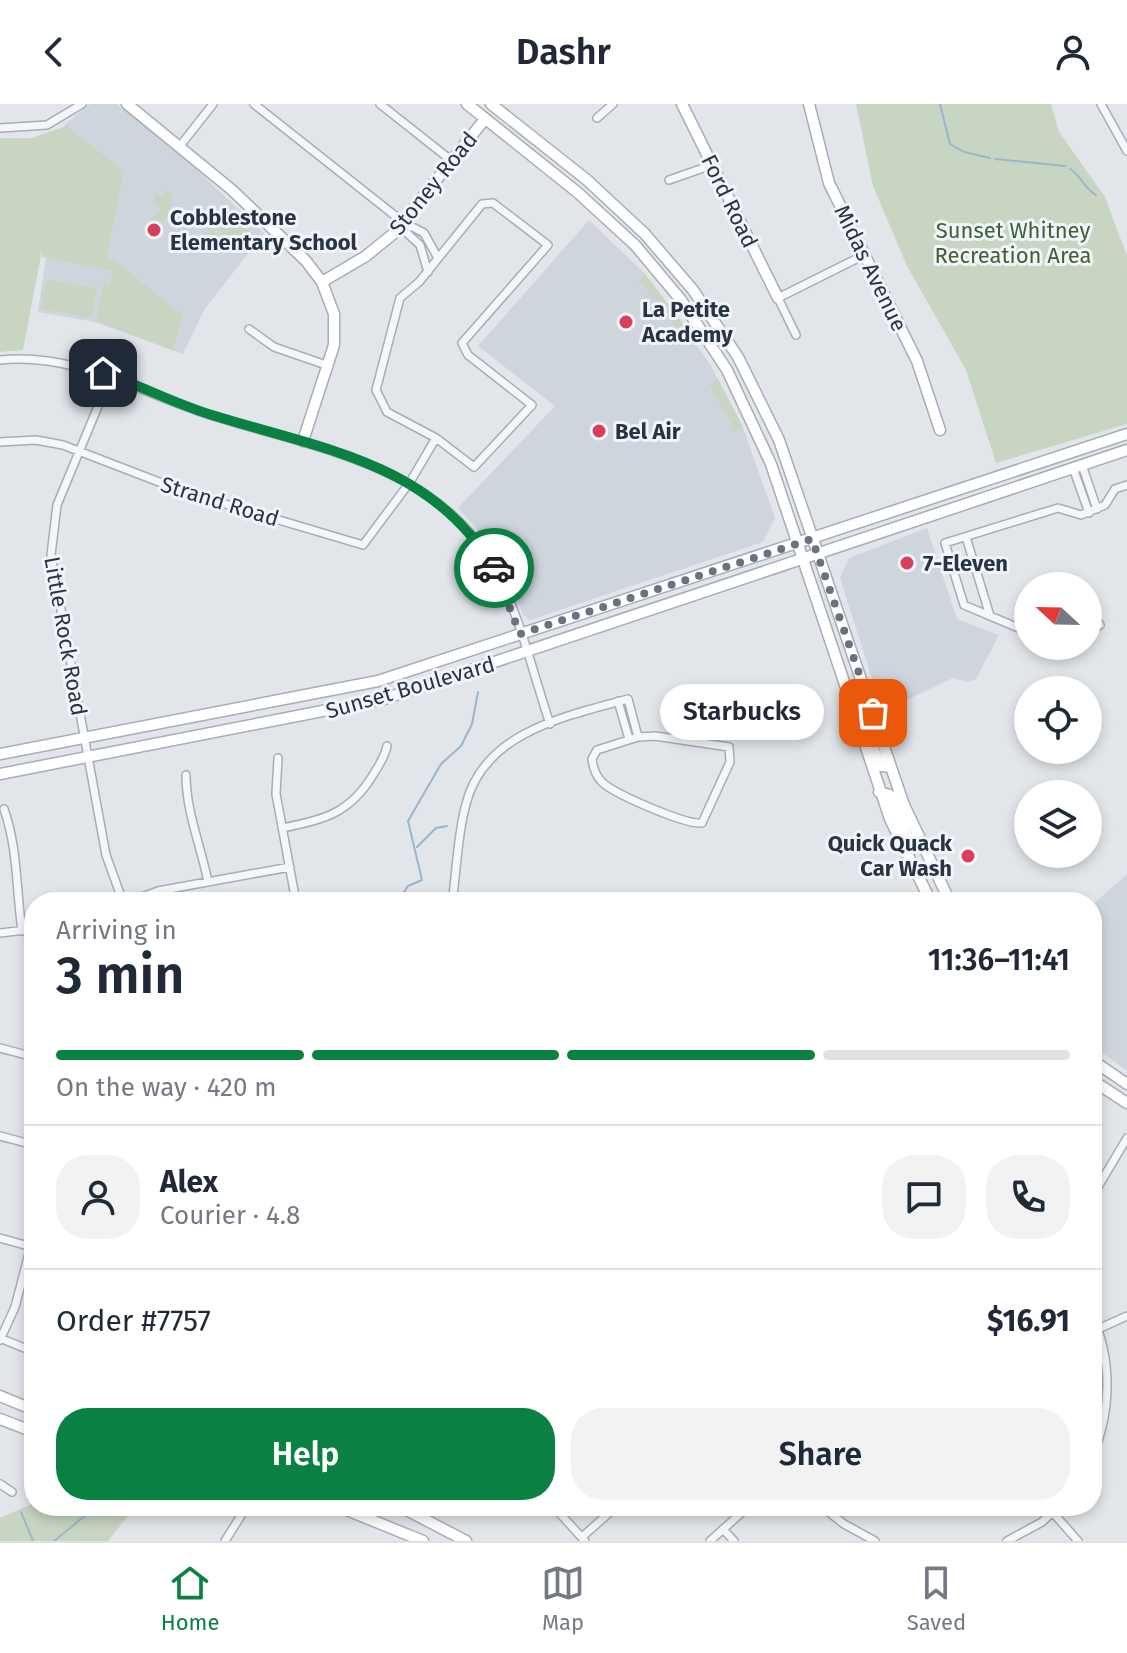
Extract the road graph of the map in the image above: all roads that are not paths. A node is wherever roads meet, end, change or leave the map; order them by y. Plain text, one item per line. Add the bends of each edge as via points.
1 (82, 104) edge
2 (127, 104) edge
3 (213, 104) edge
4 (254, 104) edge
5 (380, 104) edge
6 (467, 104) edge
7 (613, 104) edge
8 (682, 104) edge
9 (809, 104) edge
10 (1101, 104) edge
11 (494, 105) edge
12 (597, 118) dead end
13 (485, 119) junction
14 (0, 128) edge
15 (180, 146) junction
16 (1127, 151) edge
17 (452, 161) junction
18 (712, 165) junction
19 (669, 180) dead end
20 (403, 222) junction
21 (864, 255) junction
22 (438, 258) junction
23 (428, 272) junction
24 (322, 282) junction
25 (778, 298) junction
26 (249, 329) dead end
27 (723, 333) junction
28 (796, 335) dead end
29 (0, 360) edge
30 (329, 366) junction
31 (725, 366) junction
32 (111, 375) junction
33 (752, 383) junction
34 (940, 430) dead end
35 (1127, 434) edge
36 (436, 438) junction
37 (303, 441) junction
38 (0, 442) edge
39 (79, 450) junction
40 (1127, 450) edge
41 (1078, 467) junction
42 (410, 482) junction
43 (1127, 485) edge
44 (1097, 509) junction
45 (1089, 513) junction
46 (966, 537) junction
47 (812, 539) junction
48 (796, 544) junction
49 (817, 554) junction
50 (801, 559) junction
51 (990, 616) junction
52 (1014, 626) edge
53 (520, 634) junction
54 (526, 652) junction
55 (618, 701) junction
56 (633, 715) junction
57 (623, 718) junction
58 (550, 724) junction
59 (860, 736) junction
60 (638, 737) junction
61 (85, 738) junction
62 (629, 739) junction
63 (387, 746) dead end
64 (0, 754) edge
65 (88, 757) junction
66 (278, 758) dead end
67 (891, 767) junction
68 (0, 774) edge
69 (186, 775) dead end
70 (879, 792) junction
71 (4, 809) dead end
72 (282, 828) junction
73 (920, 844) junction
74 (290, 867) junction
75 (208, 882) junction
76 (119, 892) edge
77 (155, 892) edge
78 (294, 892) edge
79 (453, 892) edge
80 (926, 892) edge
81 (945, 892) edge
82 (22, 931) joint
83 (0, 933) edge
84 (0, 1048) edge
85 (24, 1054) edge
86 (1102, 1067) edge
87 (1127, 1084) edge
88 (1102, 1087) edge
89 (1127, 1101) edge
90 (0, 1136) edge
91 (1127, 1138) edge
92 (24, 1142) edge
93 (1102, 1180) edge
94 (0, 1238) edge
95 (24, 1245) edge
96 (24, 1275) edge
97 (1127, 1316) edge
98 (1102, 1327) edge
99 (0, 1339) edge
100 (24, 1348) edge
101 (1102, 1358) edge
102 (0, 1396) edge
103 (24, 1406) edge
104 (0, 1419) edge
105 (24, 1428) edge
106 (1102, 1429) edge
107 (0, 1484) edge
108 (12, 1492) dead end
109 (241, 1516) edge
110 (362, 1516) edge
111 (425, 1516) edge
112 (562, 1516) edge
113 (607, 1516) edge
114 (738, 1516) edge
115 (834, 1516) edge
116 (1042, 1516) edge
117 (1059, 1516) edge
118 (723, 1529) junction
119 (583, 1539) edge
120 (464, 1540) edge
121 (225, 1541) edge
122 (423, 1541) edge
123 (710, 1541) edge
124 (734, 1541) edge
125 (875, 1541) edge
126 (1007, 1541) edge
127 (1078, 1541) edge

1 - 14 street via 47,125
2 - 15 main road
3 - 15 street
4 - 20 street
5 - 17 street
6 - 13 main road
7 - 12 street
8 - 18 main road, Ford Road
9 - 21 main road, Midas Avenue via 829,183
10 - 16 street
11 - 13 street, Stoney Road
11 - 27 main road via 633,221
13 - 17 main road, Stoney Road
13 - 31 main road via 629,239 681,300
15 - 24 main road via 249,205
17 - 20 main road, Stoney Road
18 - 19 street
18 - 25 main road, Ford Road
20 - 22 street via 424,233
20 - 23 street via 420,245
20 - 24 main road, Stoney Road via 375,250
21 - 25 street
21 - 34 main road, Midas Avenue via 917,361
22 - 23 street
22 - 36 street via 482,204 493,203 548,245 462,346 532,405 474,467
23 - 36 street via 400,298 376,390 387,412
24 - 30 main road via 335,326
25 - 28 street
26 - 30 street via 274,347
27 - 31 main road
27 - 33 main road
29 - 32 street via 59,361
30 - 37 main road
31 - 33 main road
31 - 48 main road via 764,446
32 - 37 street via 197,410
32 - 39 street, Little Rock Road
33 - 47 main road via 779,440
35 - 47 main road, Sunset Boulevard
36 - 42 street, Strand Road
37 - 42 street
38 - 39 street, Strand Road via 36,440
39 - 42 street, Strand Road via 170,487 355,545 370,541
39 - 61 street, Little Rock Road via 54,513 51,544
40 - 41 main road, Sunset Boulevard
41 - 44 street
41 - 45 street
41 - 49 main road, Sunset Boulevard
42 - 53 street via 456,517 479,543 501,581
43 - 44 street via 1115,489
44 - 45 street
45 - 46 street via 1077,516 1058,508
46 - 51 street
46 - 51 street via 945,543 964,605
47 - 48 main road, Sunset Boulevard
47 - 49 main road
48 - 50 main road
48 - 53 main road, Sunset Boulevard
49 - 50 main road, Sunset Boulevard
49 - 67 main road
50 - 54 main road, Sunset Boulevard
50 - 59 main road
51 - 52 street
53 - 54 street
53 - 61 main road, Sunset Boulevard via 345,689
54 - 58 street
54 - 65 main road, Sunset Boulevard via 349,708
55 - 56 street via 628,699
55 - 57 street
55 - 58 street
56 - 57 street
56 - 60 street
57 - 62 street
58 - 79 street via 506,745 477,777 464,813
59 - 67 main road via 869,739 881,766
59 - 70 main road
60 - 62 street
60 - 62 street via 729,747 730,762 702,823 688,823 602,782 592,764 594,754
61 - 64 main road, Sunset Boulevard
61 - 65 street, Little Rock Road
63 - 72 street via 367,786 348,808
65 - 68 main road, Sunset Boulevard
65 - 76 street, Little Rock Road via 109,868
66 - 72 street via 276,794
67 - 73 main road
69 - 75 street via 187,804
70 - 73 main road via 888,792 908,838
70 - 80 main road
71 - 82 street via 16,848
72 - 74 street
73 - 81 main road
74 - 75 street
74 - 78 street
75 - 77 street
82 - 83 street
84 - 85 street
86 - 87 main road
88 - 89 main road
90 - 92 street
91 - 93 street
94 - 95 street
96 - 99 street
97 - 98 street
99 - 100 street
101 - 106 street via 1107,1395
102 - 103 main road
104 - 105 main road
107 - 108 street
109 - 121 street
110 - 122 main road
111 - 120 main road
112 - 119 street
113 - 119 street
114 - 118 street
115 - 125 street
116 - 126 street
117 - 127 street
118 - 123 street
118 - 124 street

